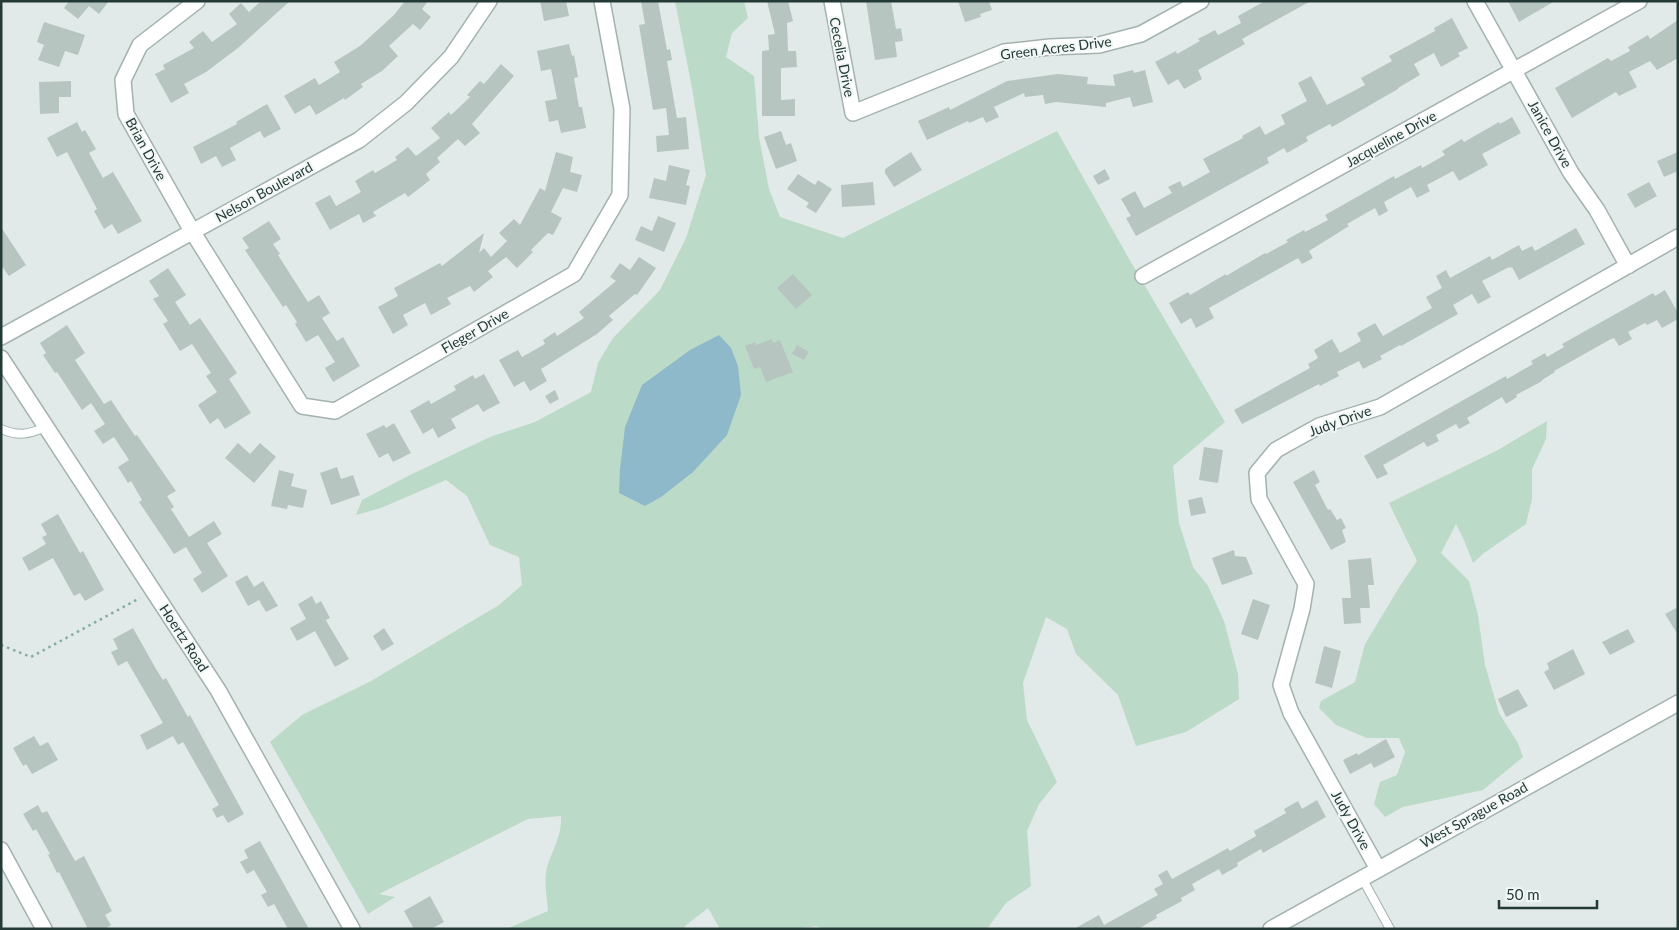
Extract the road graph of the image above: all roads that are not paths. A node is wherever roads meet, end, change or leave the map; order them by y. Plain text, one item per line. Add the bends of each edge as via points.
1 (197, 1) edge
2 (489, 1) edge
3 (602, 1) edge
4 (832, 1) edge
5 (1200, 1) edge
6 (1475, 1) edge
7 (1639, 1) edge
8 (1514, 70) junction
9 (853, 113) joint
10 (192, 231) junction
11 (1678, 236) edge
12 (1628, 266) junction
13 (1143, 276) dead end
14 (1, 337) edge
15 (1, 358) edge
16 (47, 427) junction
17 (1, 429) edge
18 (1678, 703) edge
19 (1, 850) edge
20 (1378, 869) junction
21 (1362, 878) junction
22 (44, 929) edge
23 (352, 929) edge
24 (1271, 929) edge
25 (1390, 929) edge

1 - 10 street, Brian Drive via 140,45 123,80 126,114
2 - 10 street, Nelson Boulevard via 451,57 406,103 359,140
3 - 10 street, Fleger Drive via 622,109 620,195 574,274 335,411 302,406
4 - 9 street, Cecelia Drive
5 - 9 street, Green Acres Drive via 1141,34 1099,45 1004,52
6 - 8 street, Janice Drive
7 - 8 street, Jacqueline Drive
8 - 12 street, Janice Drive via 1571,173 1597,210
8 - 13 street, Jacqueline Drive
10 - 14 street, Nelson Boulevard
11 - 12 street, Judy Drive
12 - 20 street, Judy Drive via 1380,407 1320,426 1276,450 1257,473 1259,499 1306,584 1281,685 1292,713
15 - 16 street, Hoertz Road
16 - 17 lane via 27,434 13,434
16 - 23 street, Hoertz Road via 218,690
18 - 20 street, West Sprague Road
19 - 22 street
20 - 21 street, West Sprague Road
21 - 24 street, West Sprague Road
21 - 25 lane

